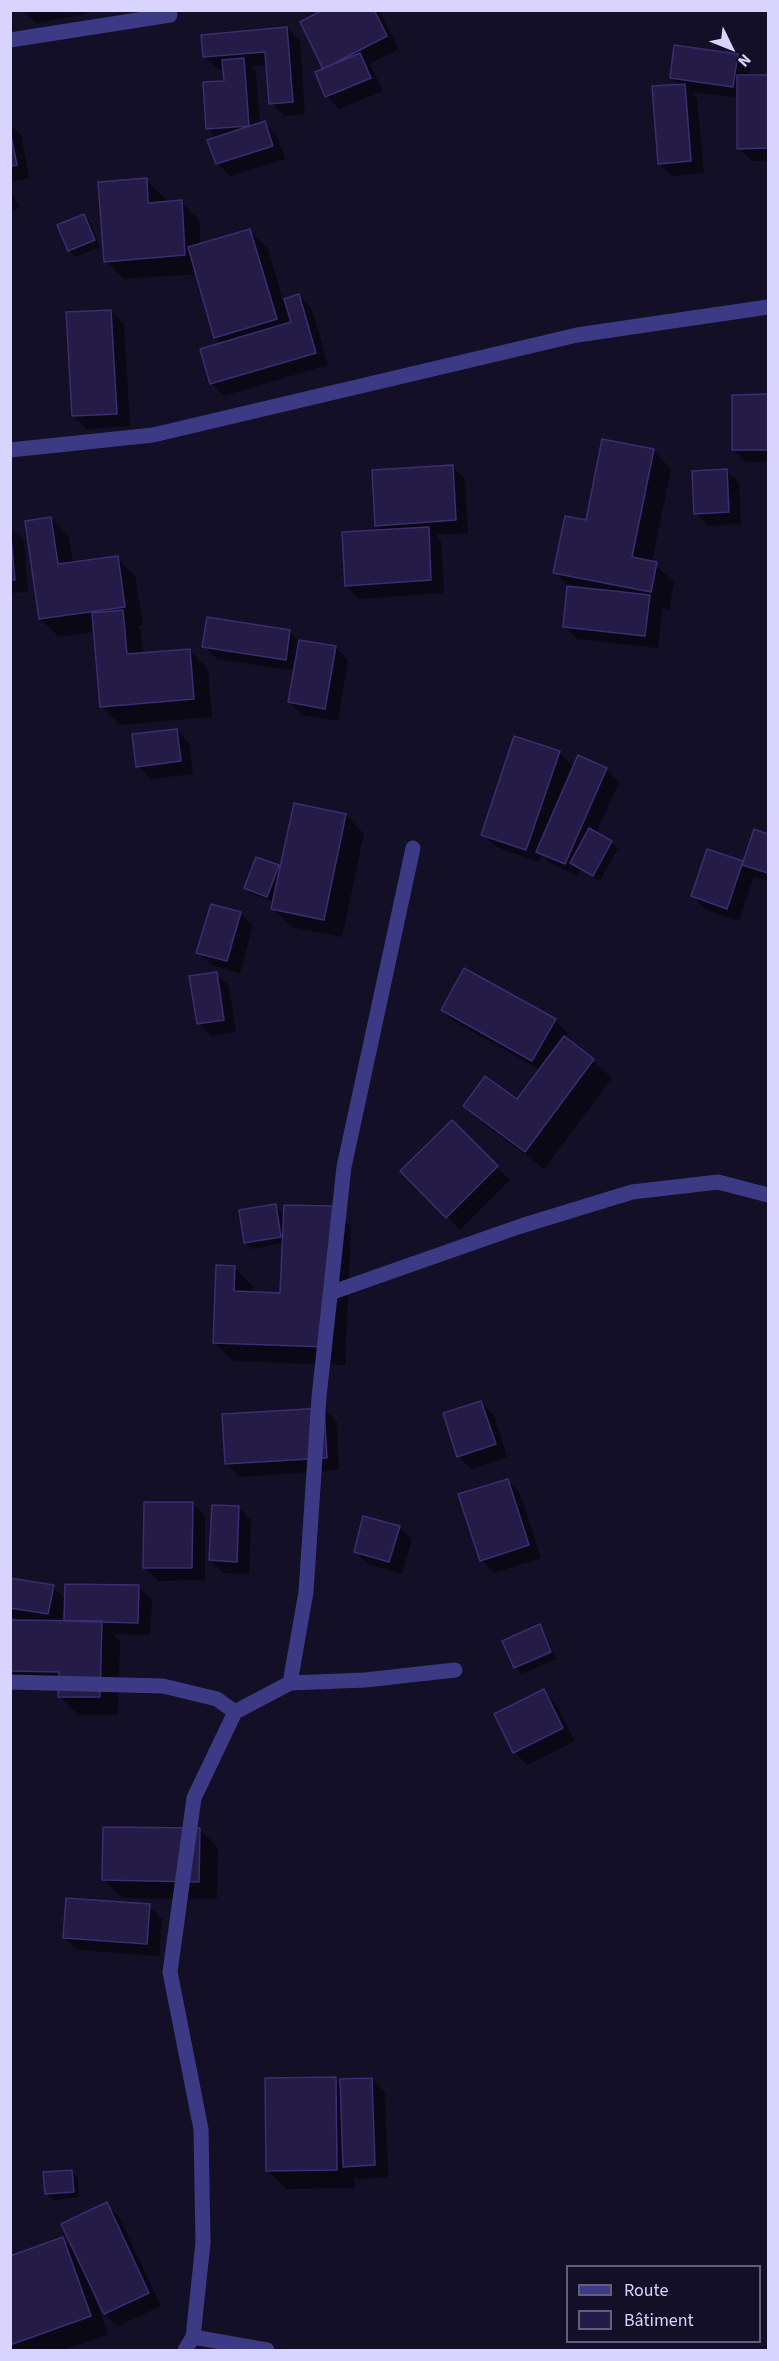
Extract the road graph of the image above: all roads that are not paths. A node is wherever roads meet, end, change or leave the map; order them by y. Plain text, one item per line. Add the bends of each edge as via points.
1 (170, 15) dead end
2 (10, 40) edge
3 (768, 307) edge
4 (10, 450) edge
5 (413, 848) dead end
6 (768, 1194) edge
7 (330, 1293) junction
8 (455, 1670) dead end
9 (10, 1682) edge
10 (290, 1683) junction
11 (235, 1712) junction
12 (189, 2344) edge
13 (267, 2350) edge

1 - 2 street
3 - 4 street via 577,334 153,435
5 - 7 street via 344,1167
6 - 7 street via 718,1182 632,1192
7 - 10 street via 306,1592
8 - 10 street
9 - 11 street via 163,1686 217,1699
10 - 11 street
11 - 12 street via 194,1798 170,1972 201,2129 202,2243
12 - 13 street

